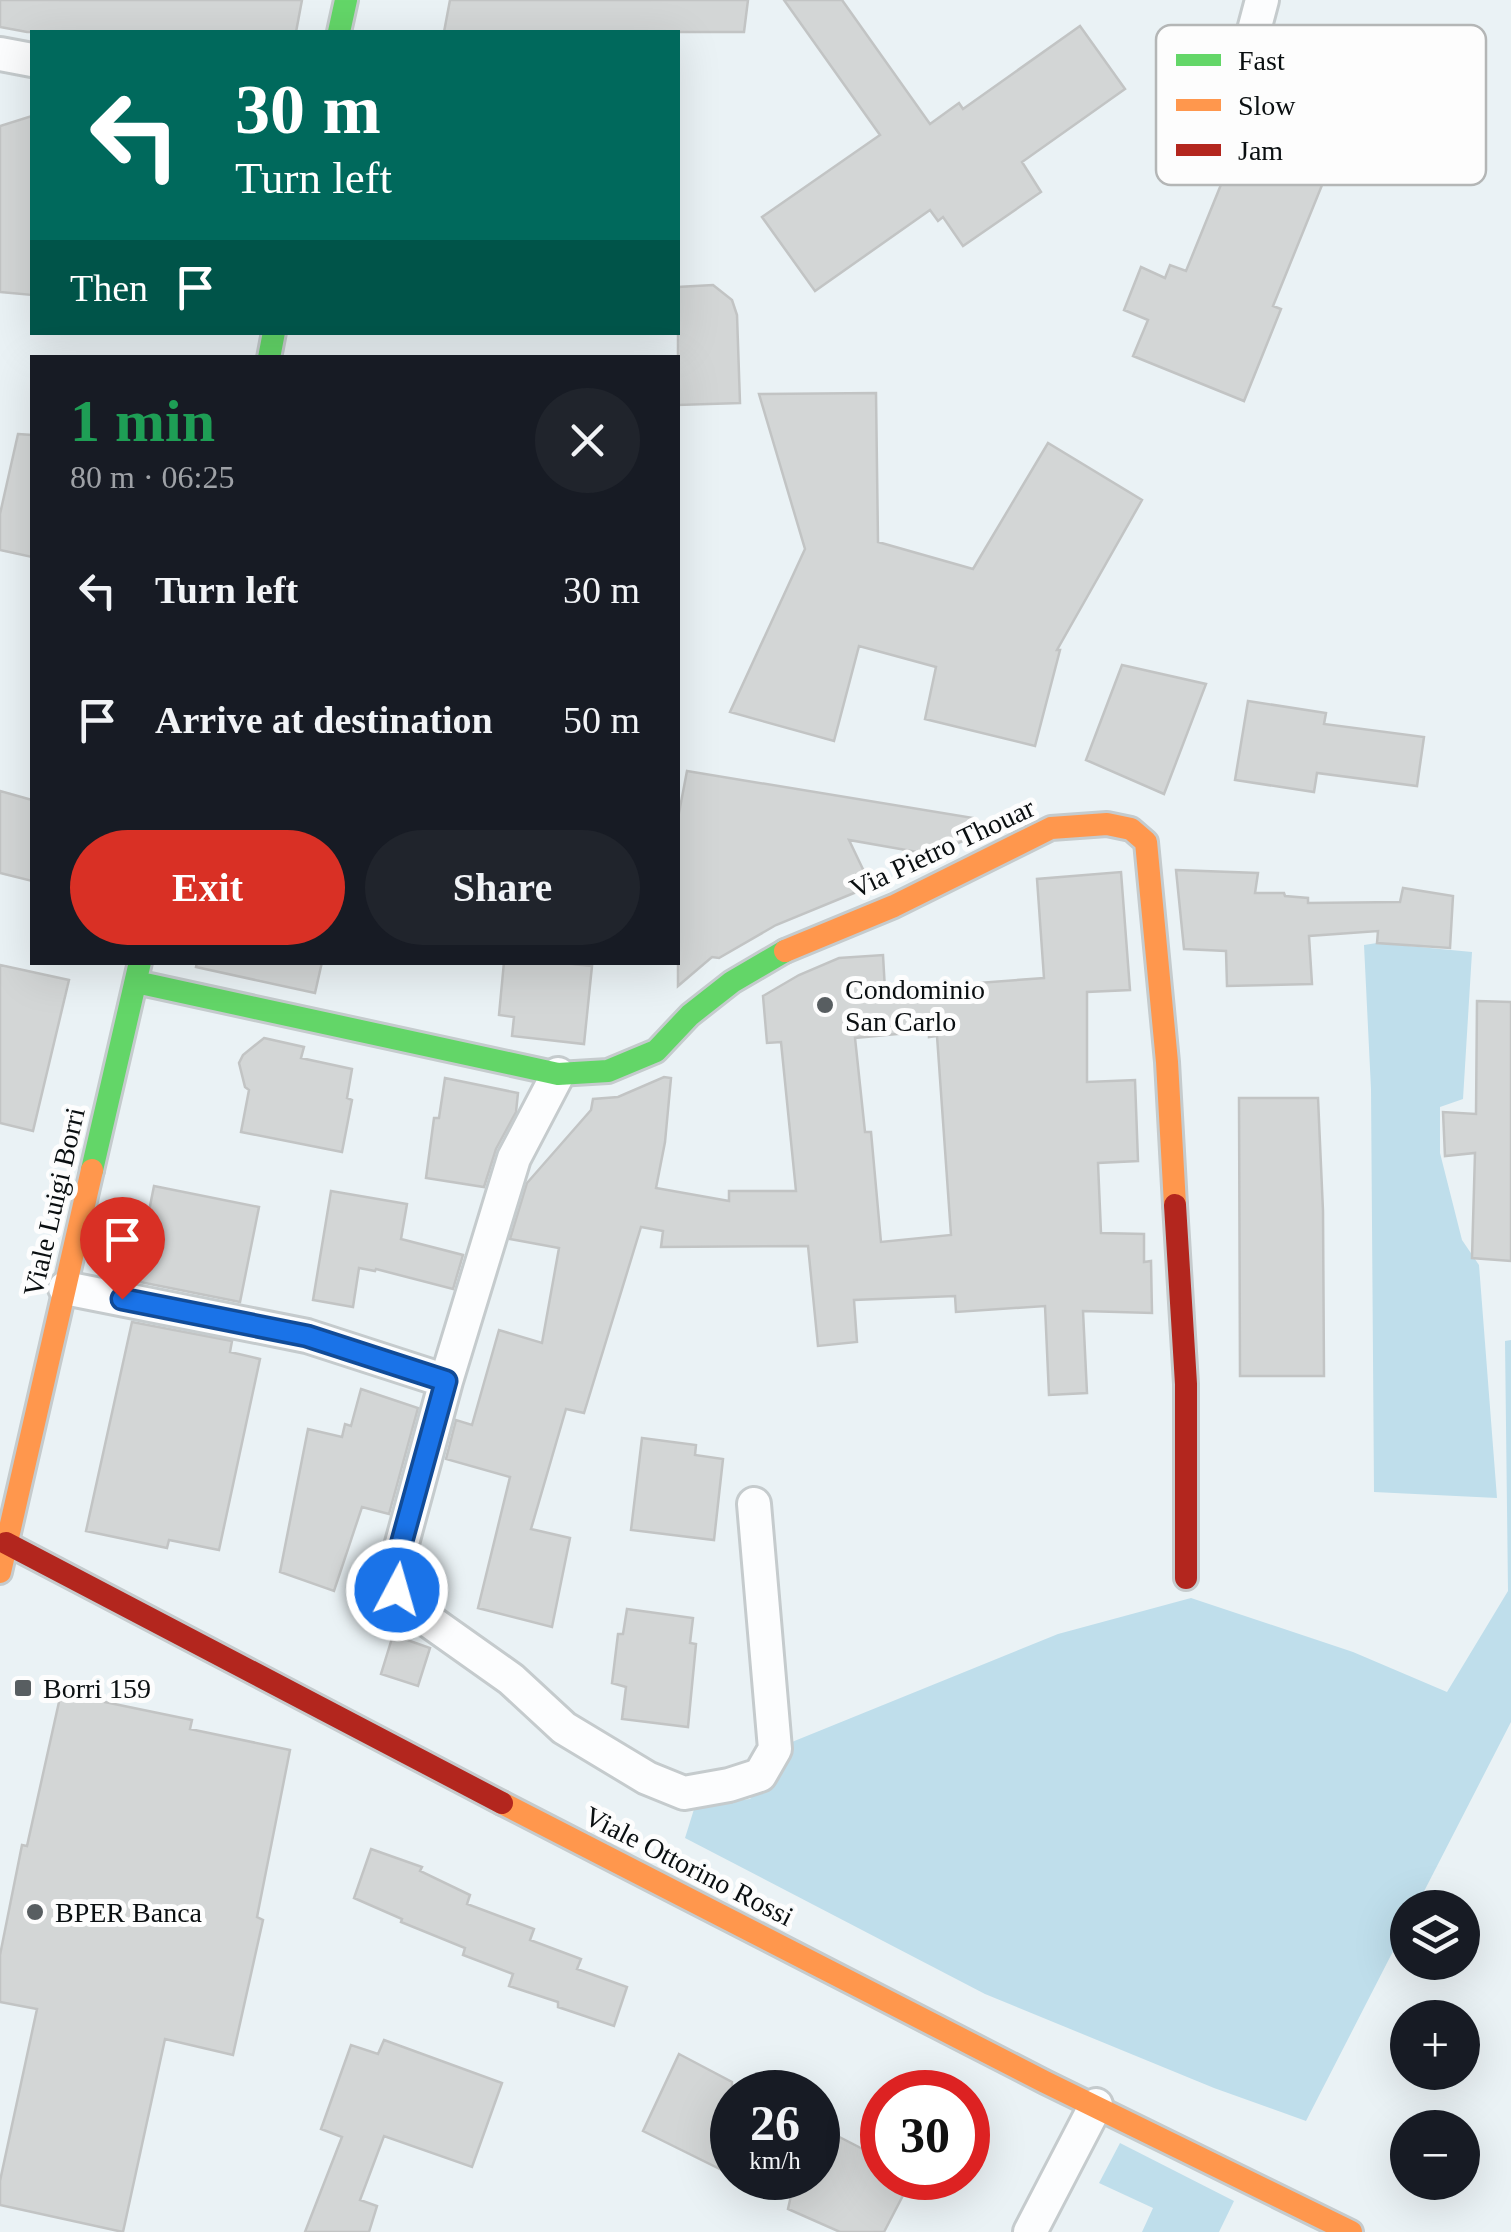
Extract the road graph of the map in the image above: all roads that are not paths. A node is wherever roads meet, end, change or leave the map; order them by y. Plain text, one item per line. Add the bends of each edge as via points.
1 (346, 0) edge
2 (1262, 0) edge
3 (1255, 25) edge
4 (338, 30) edge
5 (0, 54) edge
6 (30, 60) edge
7 (138, 972) edge
8 (558, 1074) junction
9 (64, 1288) junction
10 (446, 1381) junction
11 (754, 1504) dead end
12 (6, 1542) junction
13 (0, 1572) edge
14 (1186, 1578) dead end
15 (1096, 2105) junction
16 (1030, 2232) edge
17 (1351, 2232) edge

1 - 4 street
2 - 3 street
5 - 6 street
7 - 8 street, Via Pietro Thouar
7 - 9 street, Viale Luigi Borri
8 - 10 street via 514,1158
8 - 14 street, Via Pietro Thouar via 608,1071 656,1051 690,1015 770,960 1051,828 1131,829 1146,842 1167,1062 1186,1384
9 - 10 street via 307,1336
9 - 12 street, Viale Luigi Borri
10 - 11 street via 394,1570 397,1590 408,1606 511,1679 564,1728 684,1793 760,1774 775,1749
12 - 13 street, Viale Luigi Borri
12 - 15 street, Viale Ottorino Rossi via 682,1898
15 - 16 street
15 - 17 street, Viale Ottorino Rossi

